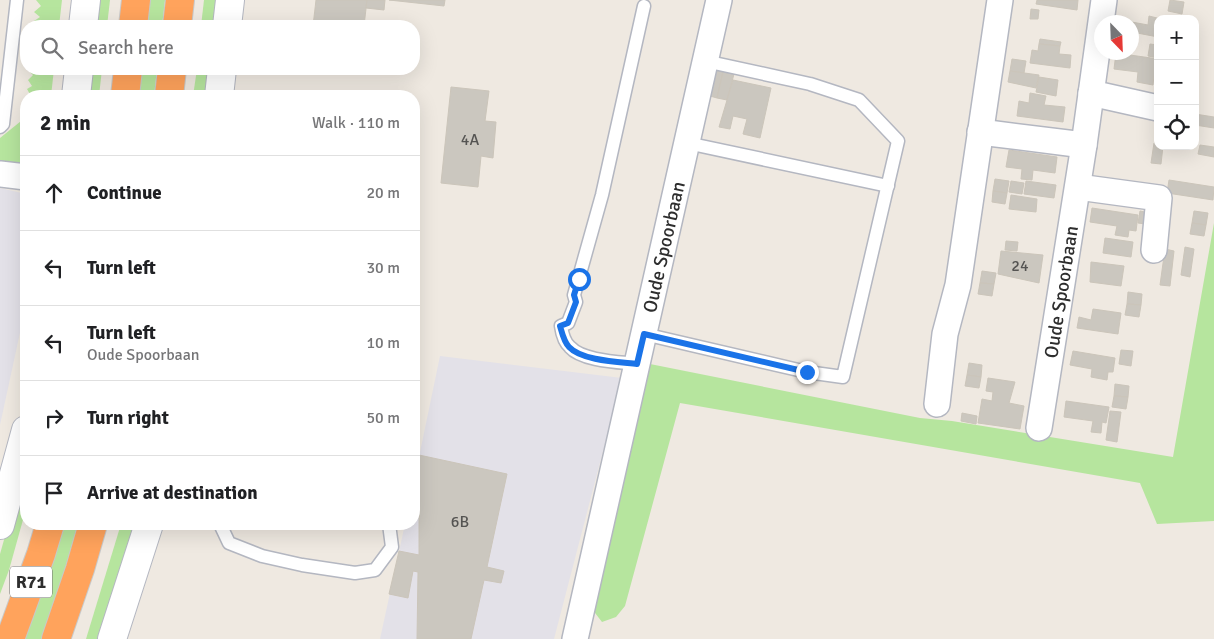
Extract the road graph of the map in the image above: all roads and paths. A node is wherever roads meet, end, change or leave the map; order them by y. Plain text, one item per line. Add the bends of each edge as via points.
1 (17, 0) edge
2 (86, 0) edge
3 (136, 0) edge
4 (180, 0) edge
5 (230, 0) edge
6 (719, 0) edge
7 (1000, 0) edge
8 (1104, 0) edge
9 (644, 6) dead end
10 (84, 20) edge
11 (134, 20) edge
12 (178, 20) edge
13 (228, 20) edge
14 (706, 61) junction
15 (78, 75) edge
16 (127, 75) edge
17 (171, 75) edge
18 (221, 75) edge
19 (77, 90) edge
20 (126, 90) edge
21 (170, 90) edge
22 (220, 90) edge
23 (1091, 93) junction
24 (1154, 107) edge
25 (0, 127) edge
26 (980, 132) junction
27 (687, 143) junction
28 (1084, 145) junction
29 (0, 174) edge
30 (20, 177) edge
31 (888, 186) junction
32 (1078, 187) junction
33 (1154, 250) dead end
34 (644, 334) junction
35 (637, 364) junction
36 (937, 404) dead end
37 (1039, 428) dead end
38 (20, 452) edge
39 (0, 526) edge
40 (48, 530) edge
41 (91, 530) edge
42 (147, 530) edge
43 (223, 530) edge
44 (390, 530) edge
45 (10, 639) edge
46 (56, 639) edge
47 (112, 639) edge
48 (575, 639) edge

1 - 25 lane via 3,124
2 - 10 street
3 - 11 highway
4 - 12 highway
5 - 13 street
6 - 14 street, Oude Spoorbaan
7 - 26 street
8 - 23 street, Oude Spoorbaan
9 - 35 lane via 602,195 574,295 576,302 568,323 560,326 570,348 593,359
14 - 27 street, Oude Spoorbaan
14 - 31 lane via 810,84 859,100 898,140
15 - 19 street
16 - 20 highway
17 - 21 highway
18 - 22 street
23 - 24 street
23 - 28 street, Oude Spoorbaan
26 - 28 street
26 - 36 street via 958,285 944,334
27 - 31 lane
27 - 34 street, Oude Spoorbaan
28 - 32 street, Oude Spoorbaan
29 - 30 street
31 - 34 lane via 843,377 807,372
32 - 33 street via 1159,198
32 - 37 street, Oude Spoorbaan
34 - 35 street, Oude Spoorbaan
35 - 48 street, Oude Spoorbaan
38 - 39 street
40 - 45 highway, R71
41 - 46 highway, R71
42 - 47 street
43 - 44 lane via 229,543 254,553 355,573 375,570 392,547

